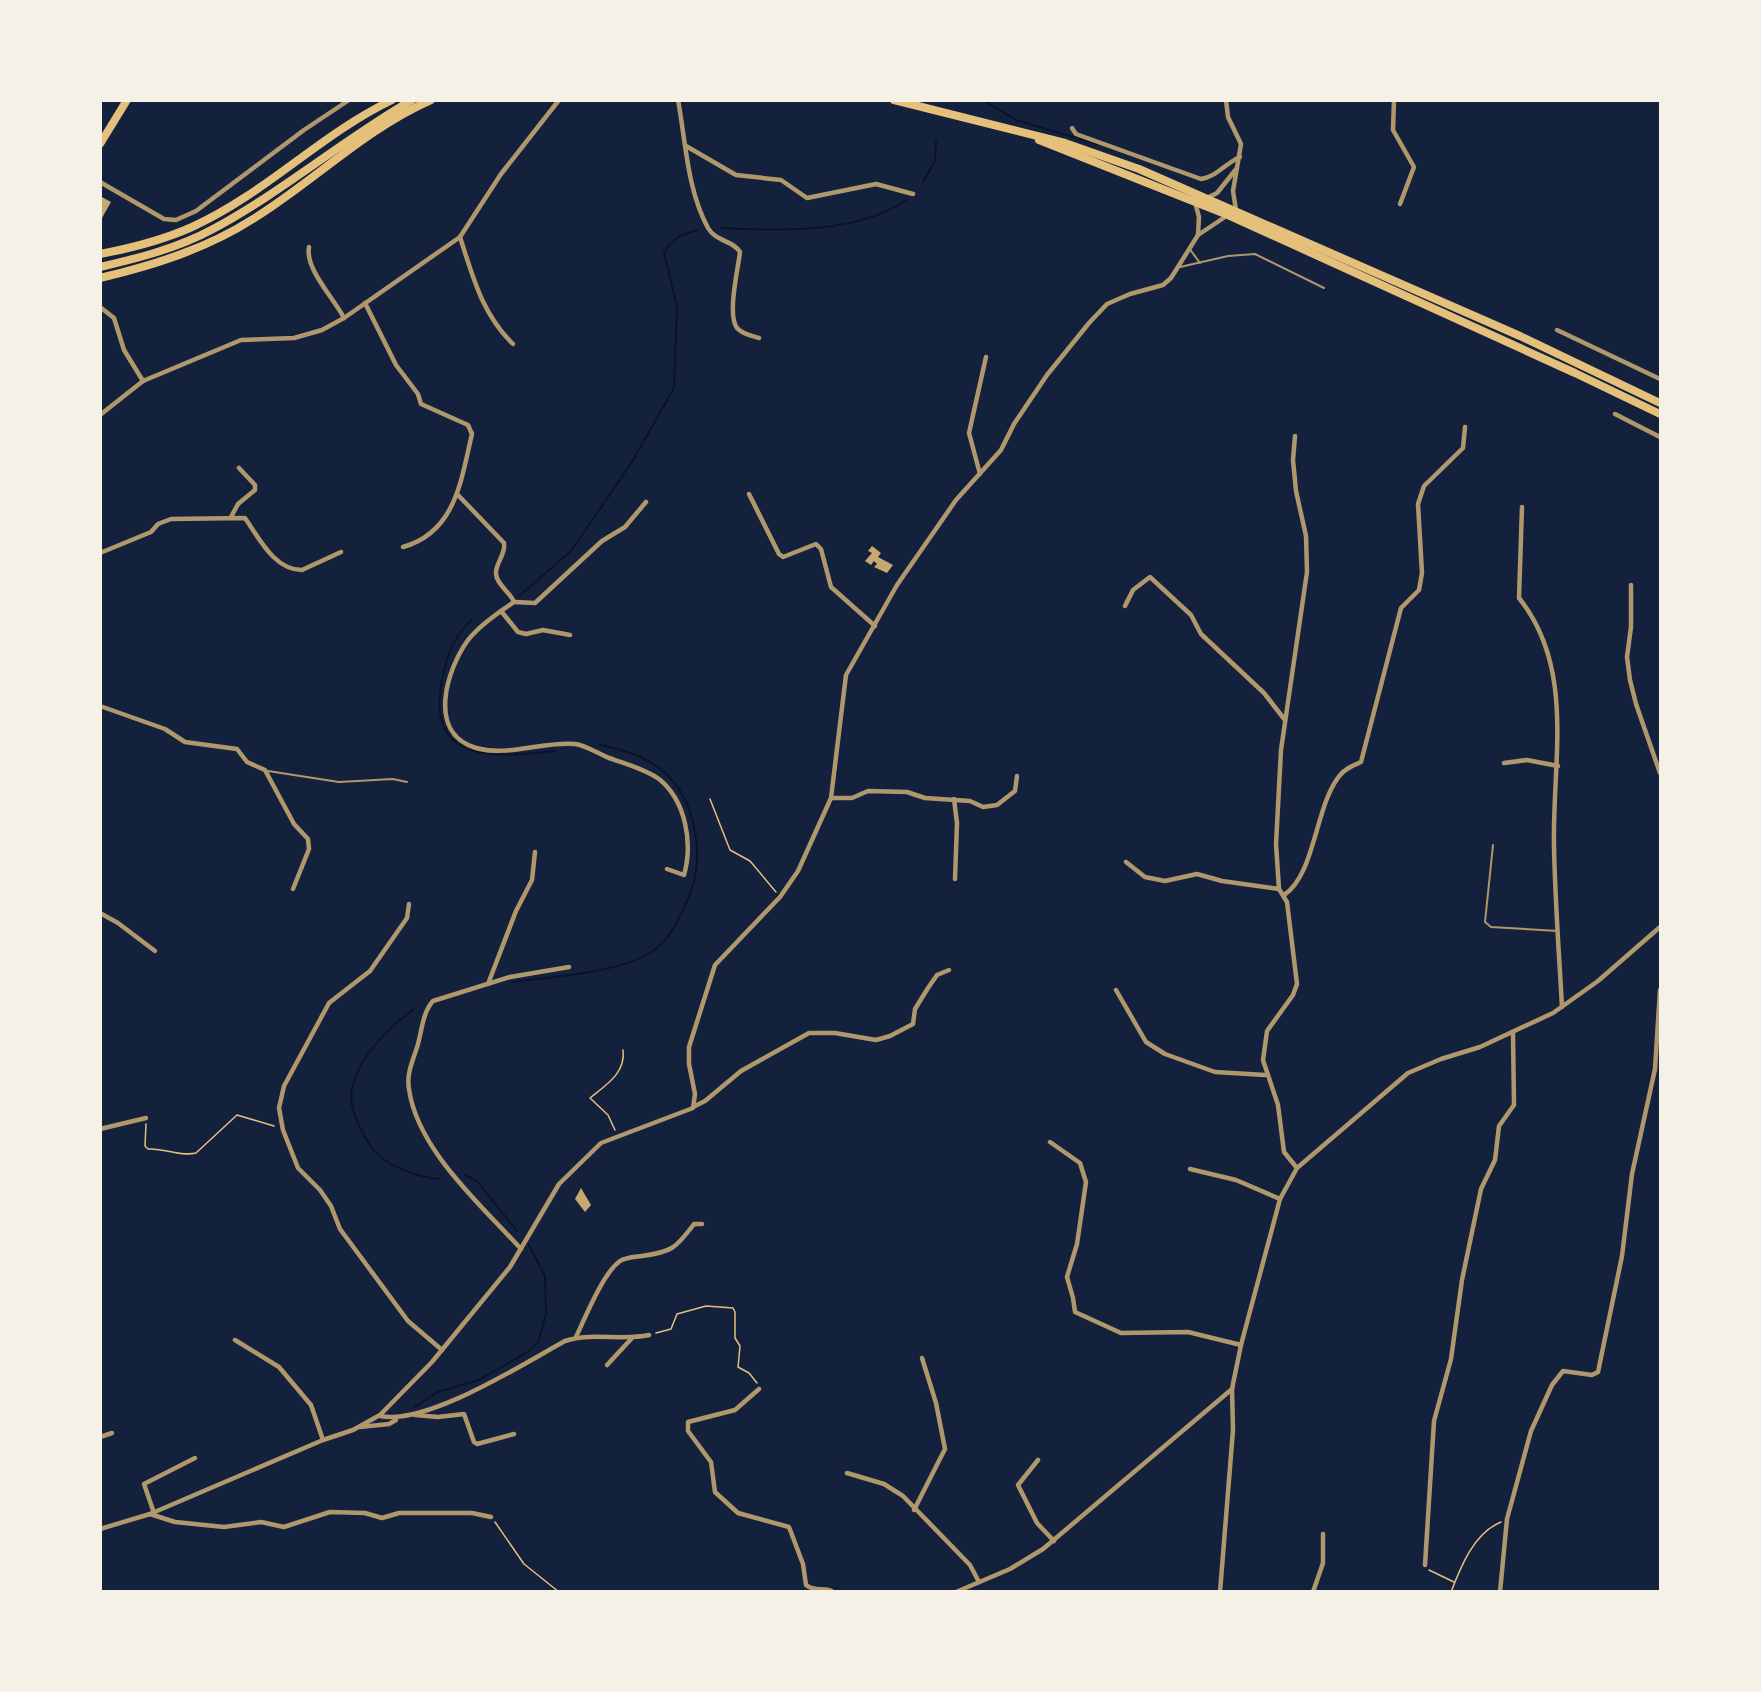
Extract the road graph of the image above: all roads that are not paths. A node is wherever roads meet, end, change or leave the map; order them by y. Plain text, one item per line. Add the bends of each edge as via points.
1 (127, 100) edge
2 (349, 100) edge
3 (392, 100) edge
4 (412, 100) edge
5 (431, 100) edge
6 (559, 100) edge
7 (678, 100) edge
8 (894, 100) edge
9 (1226, 100) edge
10 (1394, 100) edge
11 (1072, 128) dead end
12 (1019, 132) junction
13 (100, 144) edge
14 (686, 146) junction
15 (1240, 158) junction
16 (1239, 166) junction
17 (100, 182) edge
18 (914, 194) dead end
19 (1207, 198) junction
20 (1195, 201) junction
21 (1400, 204) dead end
22 (1236, 210) junction
23 (1228, 216) junction
24 (1198, 235) junction
25 (460, 237) junction
26 (309, 248) dead end
27 (1190, 248) junction
28 (100, 254) edge
29 (1200, 263) junction
30 (100, 267) edge
31 (1179, 267) junction
32 (100, 278) edge
33 (1324, 288) dead end
34 (365, 303) junction
35 (100, 307) edge
36 (344, 318) junction
37 (1557, 330) dead end
38 (759, 338) dead end
39 (513, 345) dead end
40 (986, 357) dead end
41 (1660, 380) edge
42 (143, 381) junction
43 (1660, 403) edge
44 (1615, 414) dead end
45 (1660, 414) edge
46 (100, 415) edge
47 (1465, 427) dead end
48 (1295, 436) dead end
49 (1660, 437) edge
50 (239, 468) dead end
51 (980, 474) junction
52 (749, 494) dead end
53 (458, 495) junction
54 (646, 502) dead end
55 (1522, 507) dead end
56 (231, 516) junction
57 (403, 547) dead end
58 (341, 552) dead end
59 (100, 553) edge
60 (1631, 585) dead end
61 (514, 602) junction
62 (1125, 606) dead end
63 (501, 611) junction
64 (875, 626) junction
65 (570, 635) dead end
66 (100, 706) edge
67 (1285, 720) junction
68 (1504, 763) dead end
69 (1558, 766) junction
70 (265, 770) junction
71 (1660, 773) edge
72 (1017, 776) dead end
73 (406, 782) dead end
74 (831, 798) junction
75 (954, 799) junction
76 (1493, 845) dead end
77 (535, 852) dead end
78 (1126, 862) dead end
79 (667, 869) dead end
80 (955, 879) dead end
81 (293, 890) dead end
82 (1279, 890) junction
83 (1284, 895) junction
84 (409, 904) dead end
85 (100, 913) edge
86 (1660, 928) edge
87 (1558, 931) junction
88 (155, 951) dead end
89 (569, 967) dead end
90 (949, 970) dead end
91 (488, 984) junction
92 (1116, 990) dead end
93 (1660, 990) edge
94 (1562, 1007) junction
95 (1513, 1033) junction
96 (1265, 1075) junction
97 (693, 1108) junction
98 (146, 1118) road end
99 (100, 1129) edge
100 (1050, 1142) dead end
101 (1297, 1168) junction
102 (1190, 1169) dead end
103 (1280, 1199) junction
104 (702, 1224) dead end
105 (520, 1249) junction
106 (649, 1335) road end
107 (576, 1337) junction
108 (632, 1338) junction
109 (235, 1340) dead end
110 (1241, 1345) junction
111 (442, 1350) junction
112 (922, 1358) dead end
113 (607, 1365) dead end
114 (759, 1389) road end
115 (1232, 1389) junction
116 (390, 1407) junction
117 (380, 1415) junction
118 (409, 1415) junction
119 (401, 1417) junction
120 (360, 1427) junction
121 (112, 1434) dead end
122 (514, 1434) dead end
123 (100, 1437) edge
124 (323, 1440) junction
125 (195, 1458) dead end
126 (1038, 1460) dead end
127 (848, 1473) dead end
128 (914, 1510) junction
129 (152, 1513) junction
130 (491, 1517) road end
131 (100, 1529) edge
132 (1323, 1534) dead end
133 (1054, 1541) junction
134 (1425, 1565) road end
135 (979, 1582) junction
136 (833, 1592) edge
137 (956, 1592) edge
138 (1220, 1592) edge
139 (1313, 1592) edge
140 (1500, 1592) edge

1 - 13 main road
2 - 17 street via 196,211 176,220 154,215
3 - 28 main road via 194,226 165,238
4 - 30 main road via 211,230 134,259
5 - 32 main road via 361,141 253,219 223,236 190,252
6 - 25 street via 501,174
7 - 14 street
8 - 12 main road
9 - 15 street via 1228,117 1241,144
10 - 21 street via 1393,130 1414,167
11 - 15 street via 1076,134 1201,179 1210,178
12 - 19 main road via 1104,156
12 - 20 main road
14 - 18 street via 736,175 781,180 807,198 876,184
14 - 38 street via 694,194 708,228 717,239 740,252 733,303 735,326
15 - 16 street
16 - 19 street via 1217,193
16 - 22 street via 1233,191
19 - 22 main road
20 - 23 main road
20 - 24 street
22 - 43 main road
23 - 24 street
23 - 45 main road
24 - 27 street
25 - 34 street
25 - 39 street via 482,304 495,327
26 - 36 street via 307,257 314,273
27 - 29 lane
27 - 31 street
29 - 31 lane
29 - 33 lane via 1255,254
31 - 51 street via 1163,285 1107,304 1047,375 1001,450
34 - 36 street
34 - 53 street via 421,404 468,425 472,434
35 - 42 street via 114,318 124,350
36 - 42 street via 294,338 241,340
37 - 41 street
40 - 51 street via 969,433
42 - 46 street
44 - 49 street
47 - 83 street via 1463,448 1424,486 1418,504 1422,573 1419,590 1401,608 1361,762 1339,775 1298,884
48 - 67 street via 1296,491 1308,551
50 - 56 street via 255,490
51 - 64 street via 956,500 897,585
52 - 64 street via 779,554 783,557 816,544 821,549 831,587
53 - 57 street via 431,536
53 - 61 street via 504,543 497,580
54 - 61 street via 625,527 602,541 535,603
55 - 69 street via 1519,598 1544,639 1558,709
56 - 58 street via 245,518 268,553 295,570
56 - 59 street via 171,519 151,532
60 - 71 street via 1627,657 1630,680
61 - 63 street
62 - 67 street via 1133,590 1150,577 1191,615 1201,634 1264,693
63 - 65 street via 518,632 543,630
63 - 79 street via 470,639 448,676 444,702 453,731 472,747 502,752 576,744 658,779 676,799 685,823 690,856 684,875
64 - 74 street via 846,675
66 - 70 street via 165,729 185,742 237,749 247,765
67 - 82 street via 1276,823
68 - 69 street via 1527,760
69 - 87 street via 1553,844
70 - 73 lane via 339,782
70 - 81 street via 294,824 309,839
72 - 75 street via 1015,791 997,805 983,807
74 - 75 street via 852,798 868,791
74 - 97 street via 798,871 780,897 715,965 689,1047
75 - 80 street
76 - 87 lane via 1485,922 1491,927
77 - 91 street via 532,880
78 - 82 street via 1145,877 1165,881 1197,874
82 - 83 street
83 - 96 street via 1297,984 1267,1031
84 - 111 street via 407,918 370,971 329,1004 280,1096 283,1130 298,1168 315,1183 340,1229 408,1321
85 - 88 street
86 - 94 street
87 - 94 street
89 - 91 street
90 - 97 street via 934,980 917,1005 913,1024 906,1029 876,1040 836,1033 810,1034 741,1071
91 - 105 street via 433,1001 429,1006 410,1070 409,1089 427,1139
92 - 96 street via 1146,1042 1165,1054 1215,1072
93 - 140 street via 1655,1069 1632,1174 1622,1256 1598,1372 1592,1375 1563,1371 1552,1385 1532,1431 1507,1519
94 - 95 street
95 - 101 street via 1408,1073
95 - 134 street via 1514,1104 1499,1126 1495,1160 1481,1189 1451,1359 1434,1421
96 - 101 street via 1278,1105 1284,1152
97 - 105 street via 601,1143 559,1184
98 - 99 street
100 - 110 street via 1080,1163 1086,1182 1077,1244 1067,1277 1075,1312 1121,1333 1188,1332
101 - 103 street
102 - 103 street via 1236,1180
103 - 110 street
104 - 107 street via 694,1224 678,1246 665,1253 626,1258 617,1263 595,1296
105 - 111 street
106 - 108 street
107 - 108 street
107 - 118 street via 477,1389
108 - 113 street
109 - 124 street via 279,1366 311,1405
110 - 115 street
111 - 116 street
112 - 128 street via 945,1449
114 - 136 street via 735,1410 688,1422 688,1431 711,1462 716,1492 738,1512 789,1527 803,1564 806,1585 815,1591
115 - 133 street
115 - 138 street via 1233,1430
116 - 117 street
116 - 119 street
117 - 119 street
117 - 120 street
118 - 119 street
118 - 122 street via 464,1414 477,1444
119 - 120 street via 389,1424
120 - 124 street
121 - 123 street
124 - 129 street
125 - 129 street via 144,1484
126 - 133 street via 1018,1485 1037,1522
127 - 128 street via 884,1484 903,1496
128 - 135 street via 970,1565
129 - 130 street via 175,1522 224,1527 261,1522 284,1527 330,1512 365,1513 381,1518 409,1513 472,1513
129 - 131 street
132 - 139 street via 1322,1569
133 - 135 street via 1010,1569
135 - 137 street

